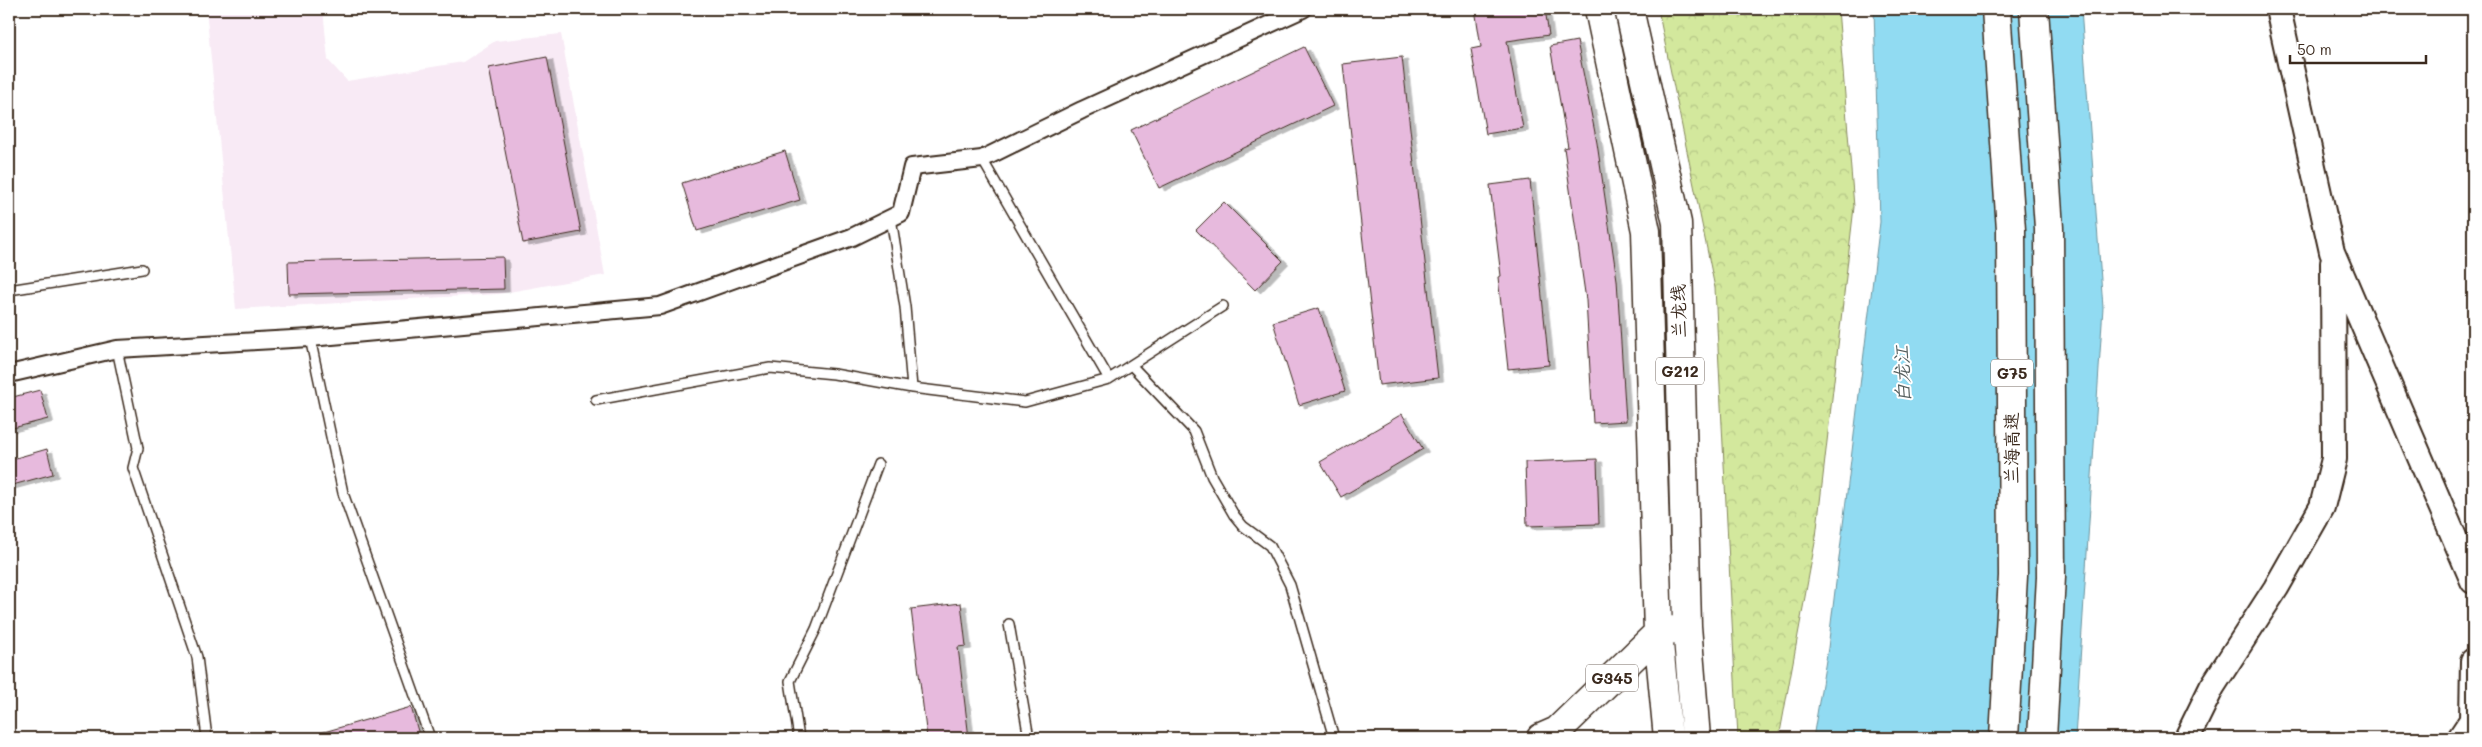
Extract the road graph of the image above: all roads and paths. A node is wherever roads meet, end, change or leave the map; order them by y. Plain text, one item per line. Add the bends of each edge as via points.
1 (1303, 9) edge
2 (1599, 9) edge
3 (1629, 9) edge
4 (1996, 9) edge
5 (2034, 9) edge
6 (2278, 9) edge
7 (982, 159) junction
8 (891, 218) junction
9 (2332, 252) junction
10 (142, 269) dead end
11 (9, 290) edge
12 (1223, 306) dead end
13 (310, 338) junction
14 (117, 349) junction
15 (1131, 365) junction
16 (9, 374) edge
17 (1110, 379) junction
18 (912, 388) junction
19 (596, 400) dead end
20 (878, 464) dead end
21 (2473, 581) edge
22 (1009, 624) dead end
23 (1687, 626) junction
24 (1658, 633) junction
25 (2473, 661) edge
26 (208, 738) edge
27 (430, 738) edge
28 (799, 738) edge
29 (1029, 738) edge
30 (1334, 738) edge
31 (1541, 738) edge
32 (1668, 738) edge
33 (1696, 738) edge
34 (2004, 738) edge
35 (2042, 738) edge
36 (2187, 738) edge
37 (2460, 738) edge

1 - 7 street
2 - 24 highway, 兰龙线 / G212 via 1646,231
3 - 23 highway, 兰龙线 / G212 via 1677,223
4 - 34 highway, 兰海高速 / G75 via 2011,240 2013,576
5 - 35 highway, G75 via 2050,238 2051,577
6 - 9 street
7 - 8 street via 912,167 901,213
7 - 17 lane
8 - 13 street via 852,237 660,306
8 - 18 lane via 905,307
9 - 21 street
9 - 36 street via 2334,459 2322,507 2276,588 2212,687
10 - 11 lane
12 - 15 lane
13 - 14 street
13 - 27 lane via 343,493
14 - 16 street
14 - 26 lane via 138,448 134,468 197,657
15 - 17 lane
15 - 30 lane via 1194,431 1212,477 1234,516 1270,546 1290,585
17 - 18 lane via 1025,402
18 - 19 lane via 834,374 770,368
20 - 28 lane via 816,629 790,681
22 - 29 lane
23 - 24 highway
23 - 33 highway, 兰龙线 / G212
24 - 31 highway, G345 via 1557,731
24 - 32 highway, 兰龙线 / G212
25 - 37 street via 2472,720

